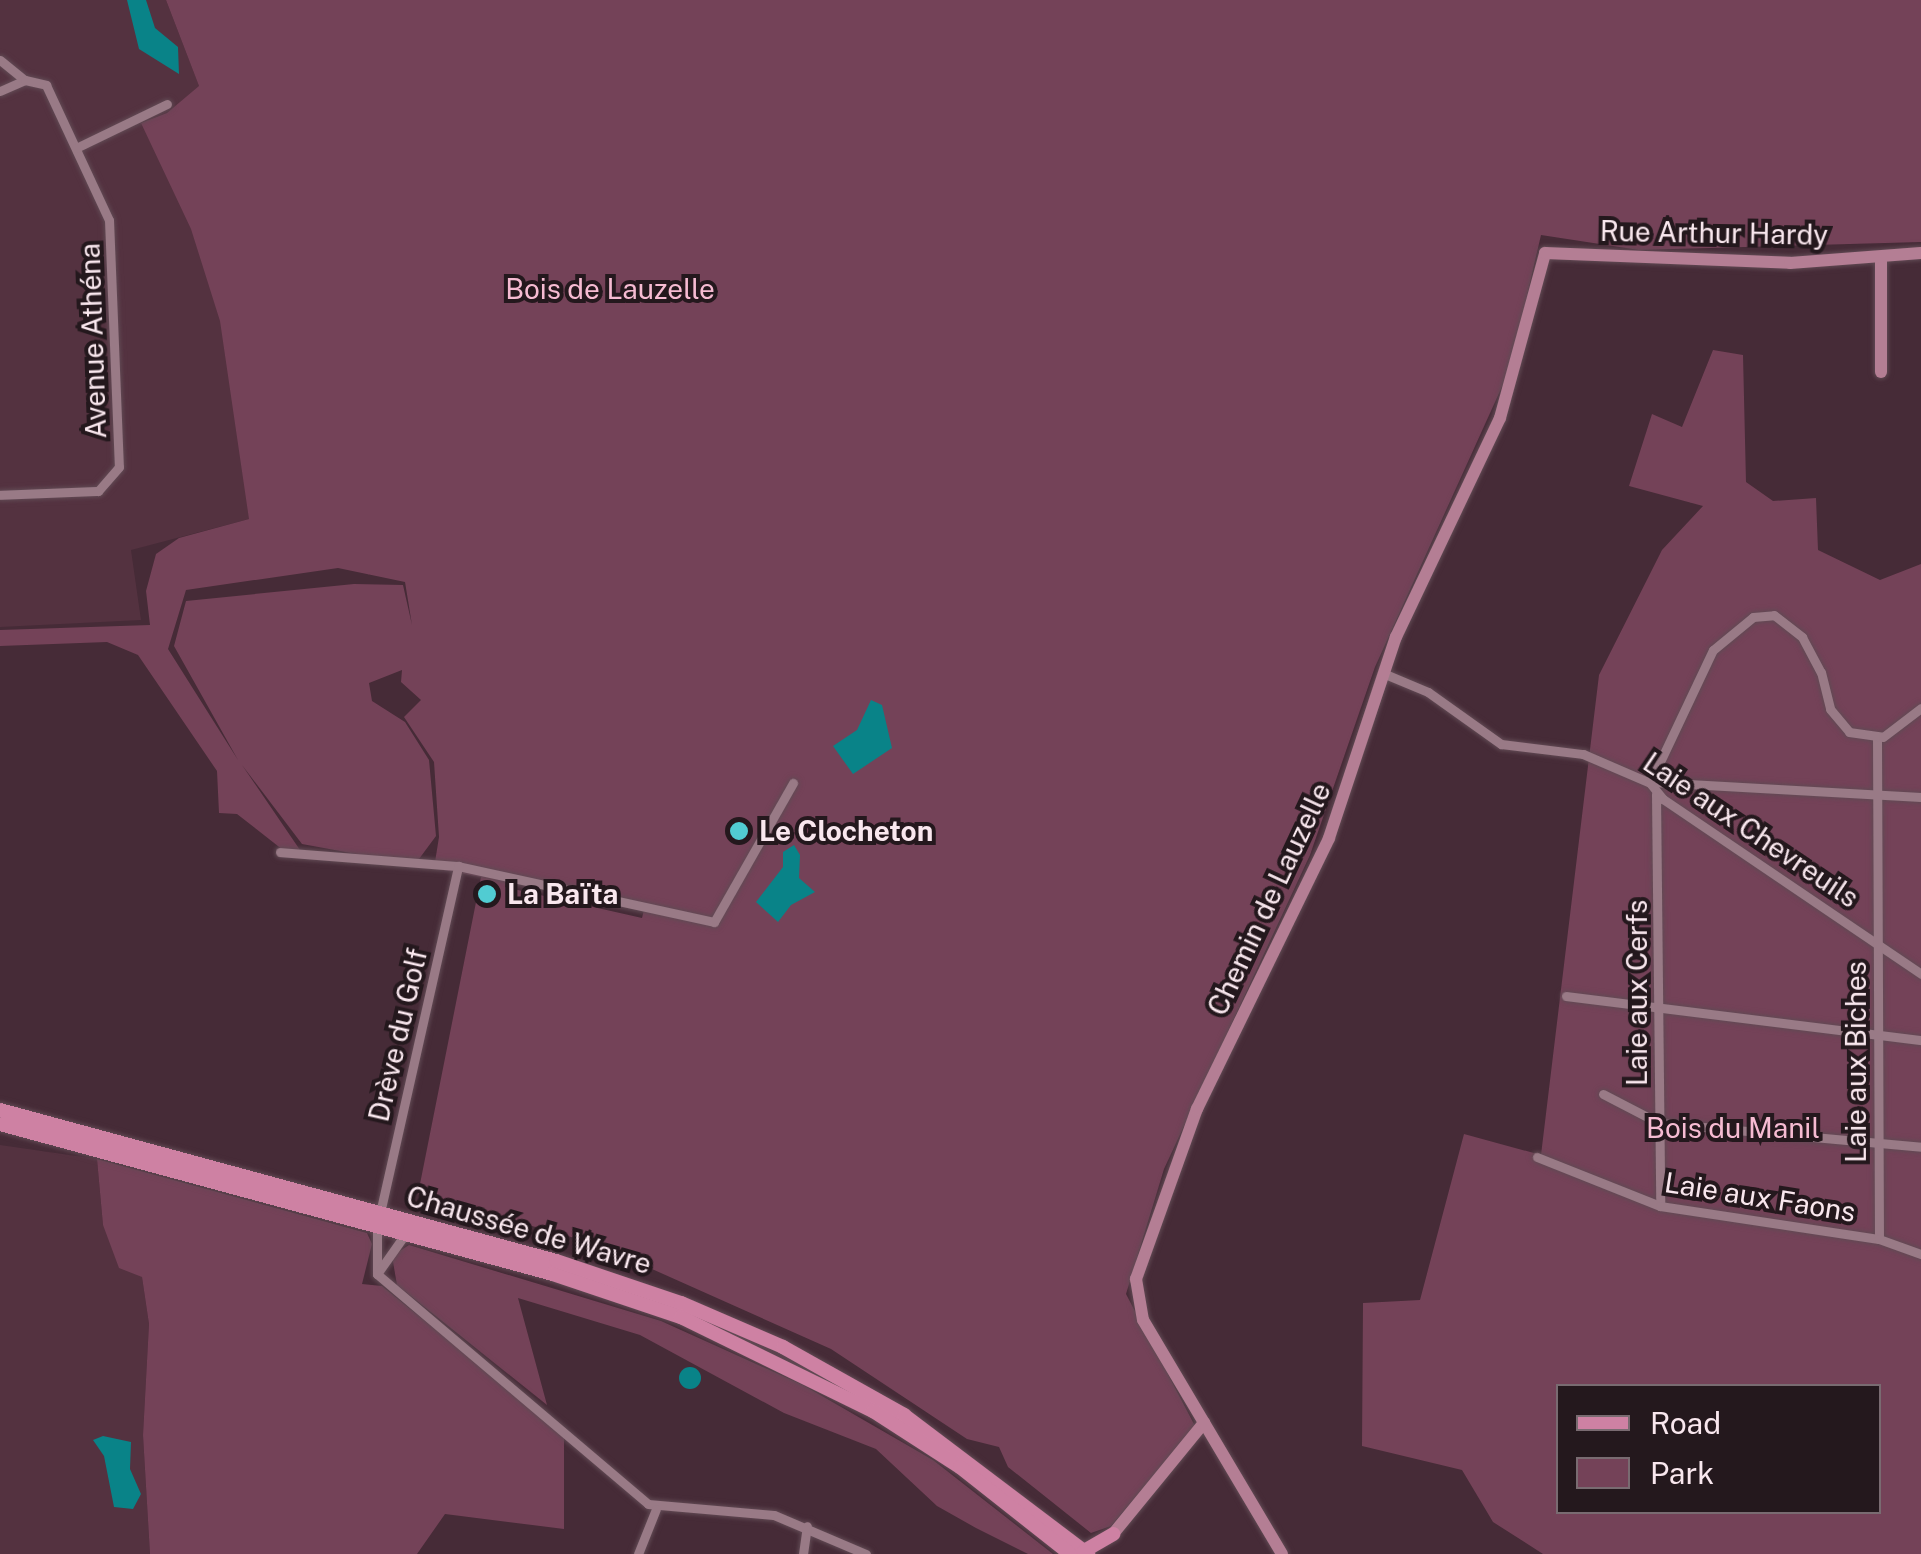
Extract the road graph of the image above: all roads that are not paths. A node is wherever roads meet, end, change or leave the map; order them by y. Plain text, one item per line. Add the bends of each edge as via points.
1 (0, 60) edge
2 (25, 80) junction
3 (0, 92) edge
4 (167, 104) dead end
5 (76, 148) junction
6 (1545, 253) joint
7 (1921, 253) edge
8 (1881, 256) junction
9 (1881, 372) dead end
10 (0, 495) edge
11 (1385, 674) junction
12 (1921, 708) edge
13 (1877, 738) junction
14 (794, 782) dead end
15 (1650, 783) junction
16 (1876, 794) junction
17 (1921, 797) edge
18 (280, 852) dead end
19 (458, 866) junction
20 (1878, 944) junction
21 (1921, 974) edge
22 (1566, 996) dead end
23 (1659, 1008) junction
24 (1878, 1034) junction
25 (1921, 1040) edge
26 (1603, 1094) dead end
27 (0, 1110) edge
28 (1659, 1123) junction
29 (0, 1124) edge
30 (1878, 1142) junction
31 (1921, 1147) edge
32 (1537, 1157) dead end
33 (1660, 1206) junction
34 (379, 1219) junction
35 (406, 1233) junction
36 (1879, 1239) junction
37 (1921, 1254) edge
38 (377, 1274) junction
39 (1204, 1422) junction
40 (656, 1509) junction
41 (807, 1526) junction
42 (1112, 1534) junction
43 (1081, 1553) edge
44 (638, 1554) edge
45 (803, 1554) edge
46 (866, 1554) edge
47 (1102, 1554) edge
48 (1282, 1554) edge

1 - 2 street, Avenue Athéna
2 - 3 street
2 - 5 street, Avenue Athéna via 53,95
4 - 5 street
5 - 10 street, Avenue Athéna via 114,244 120,467 98,491
6 - 8 street, Rue Arthur Hardy via 1790,263
6 - 11 street, Chemin de Lauzelle via 1500,418 1402,622
7 - 8 street, Rue Arthur Hardy
8 - 9 street
11 - 15 street, Laie aux Chevreuils via 1428,692 1500,744 1583,754
11 - 39 street, Chemin de Lauzelle via 1329,838 1197,1109 1136,1279 1143,1320
12 - 13 street
13 - 15 street via 1837,722 1802,637 1784,619 1764,614 1738,624 1713,650
13 - 16 street, Laie aux Biches
14 - 19 street via 752,848 719,920
15 - 16 street via 1664,778
15 - 20 street, Laie aux Chevreuils via 1663,799
15 - 23 street, Laie aux Cerfs via 1661,802
16 - 17 street
16 - 20 street, Laie aux Biches
18 - 19 street
19 - 34 street, Drève du Golf
20 - 21 street, Laie aux Chevreuils
20 - 24 street, Laie aux Biches
22 - 23 street
23 - 24 street
23 - 28 street, Laie aux Cerfs
24 - 25 street
24 - 30 street, Laie aux Biches
26 - 28 street
27 - 34 main road, Chaussée de Wavre
28 - 30 street
28 - 33 street, Laie aux Cerfs
29 - 34 main road, Chaussée de Wavre
30 - 31 street
30 - 36 street, Laie aux Biches
32 - 33 street, Laie aux Faons
33 - 36 street, Laie aux Faons
34 - 35 main road
34 - 38 street, Drève du Golf
34 - 43 main road, Chaussée de Wavre via 588,1270 733,1324 881,1401 1006,1487
35 - 38 street
35 - 43 main road via 632,1298 776,1358 941,1454
36 - 37 street, Laie aux Faons
38 - 40 street
39 - 42 street
39 - 48 street, Chemin de Lauzelle
40 - 41 street via 737,1508
40 - 44 street
41 - 45 street
41 - 46 street
42 - 43 main road
42 - 47 main road

